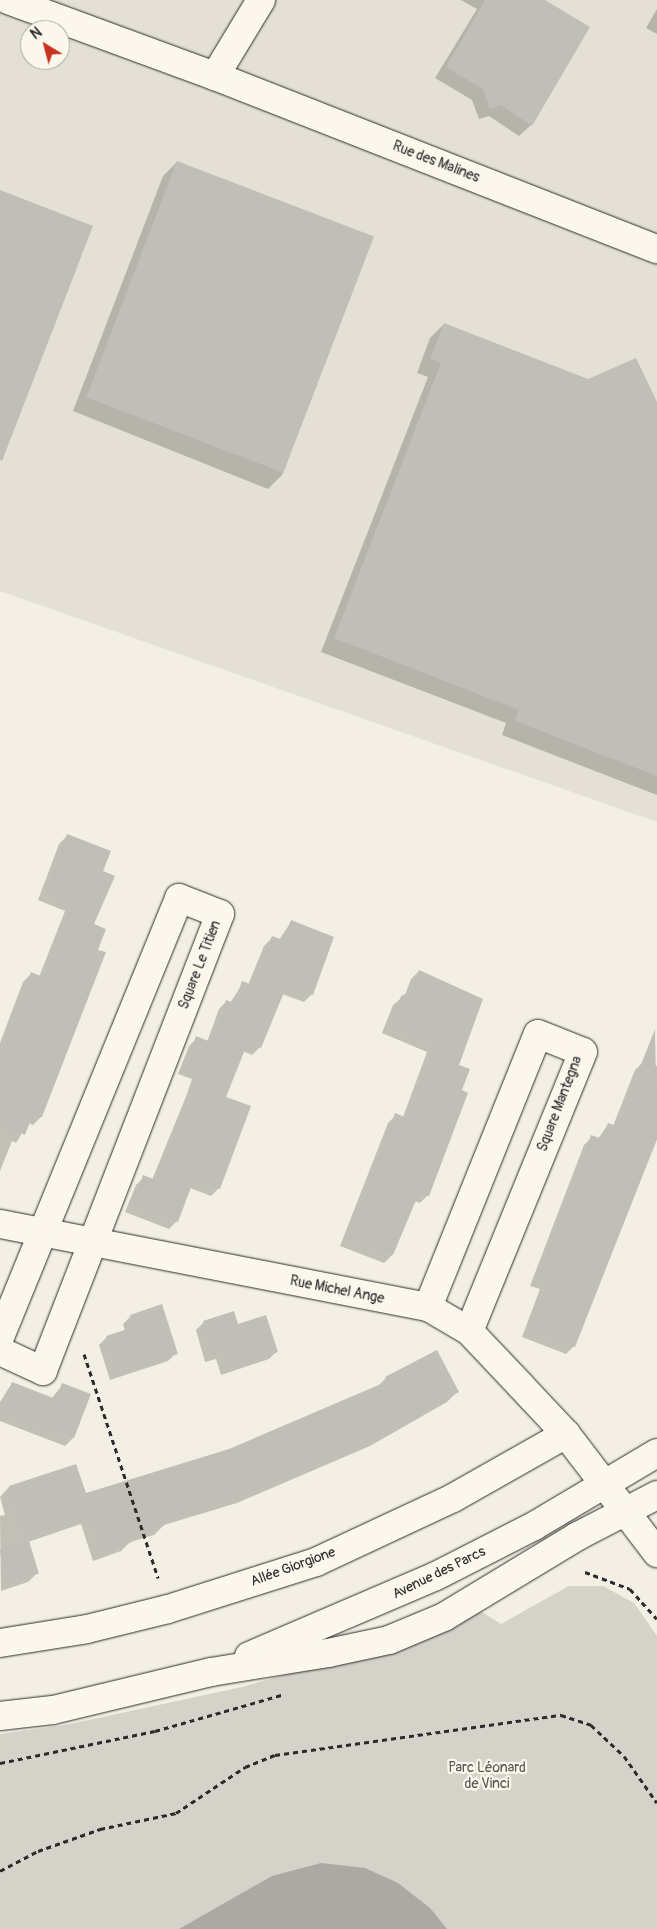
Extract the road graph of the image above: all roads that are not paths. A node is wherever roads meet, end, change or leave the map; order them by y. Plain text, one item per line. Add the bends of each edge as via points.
1 (8, 0) edge
2 (261, 0) edge
3 (216, 76) junction
4 (657, 249) edge
5 (0, 1224) edge
6 (42, 1232) junction
7 (93, 1242) junction
8 (428, 1307) junction
9 (469, 1331) junction
10 (0, 1337) edge
11 (0, 1351) edge
12 (566, 1434) junction
13 (657, 1453) edge
14 (603, 1484) junction
15 (657, 1495) edge
16 (627, 1511) junction
17 (657, 1553) edge
18 (0, 1643) edge
19 (211, 1672) junction
20 (0, 1716) edge

1 - 3 street, Rue des Malines
2 - 3 street
3 - 4 street, Rue des Malines
5 - 6 street, Rue Michel Ange
6 - 7 street, Rue Michel Ange
6 - 7 street, Square Le Titien via 179,898 220,914
6 - 10 street, Square Le Titien
7 - 8 street, Rue Michel Ange
7 - 11 street, Square Le Titien via 43,1371
8 - 9 street, Rue Michel Ange
8 - 9 street, Square Mantegna via 538,1034 583,1052
9 - 12 street, Rue Michel Ange
12 - 14 street, Rue Michel Ange
12 - 18 street, Allée Giorgione via 453,1498 316,1562 168,1610 87,1629
13 - 14 street, Avenue des Parcs
14 - 16 street, Rue Michel Ange
14 - 19 street, Avenue des Parcs via 534,1526 436,1576
15 - 16 street, Avenue des Parcs
16 - 17 street, Rue Michel Ange
16 - 19 street, Avenue des Parcs via 578,1536 444,1617 389,1640 328,1654
19 - 20 street, Avenue des Parcs via 54,1710

